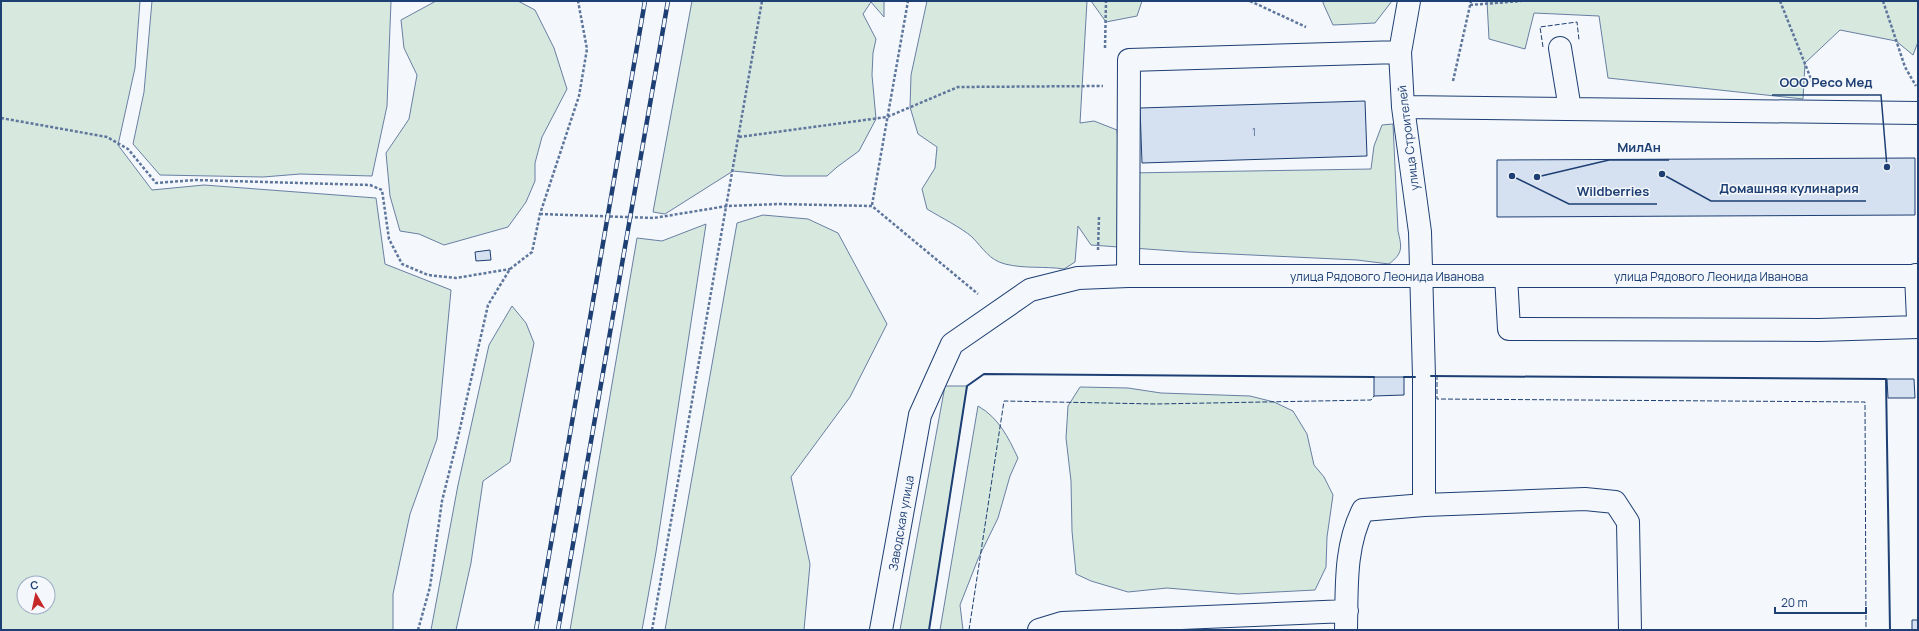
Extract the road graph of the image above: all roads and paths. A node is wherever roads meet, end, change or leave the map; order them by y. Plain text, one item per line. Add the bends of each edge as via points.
1 (578, 1) edge
2 (762, 1) edge
3 (908, 1) edge
4 (1409, 1) edge
5 (1471, 1) edge
6 (1521, 1) edge
7 (1780, 1) edge
8 (1883, 1) edge
9 (1470, 5) junction
10 (1560, 48) dead end
11 (1400, 52) junction
12 (1104, 86) dead end
13 (1918, 89) edge
14 (1403, 107) junction
15 (1447, 107) junction
16 (1570, 109) junction
17 (1824, 112) junction
18 (1918, 113) edge
19 (887, 117) junction
20 (1, 118) edge
21 (739, 136) junction
22 (727, 206) junction
23 (872, 206) junction
24 (540, 214) junction
25 (510, 269) junction
26 (1421, 275) junction
27 (1128, 276) junction
28 (1506, 276) junction
29 (1917, 276) edge
30 (993, 314) junction
31 (1918, 320) edge
32 (1918, 327) edge
33 (920, 415) joint
34 (1424, 505) junction
35 (1346, 621) edge
36 (418, 630) edge
37 (652, 630) edge
38 (881, 630) edge
39 (1039, 630) edge
40 (1630, 630) edge

1 - 24 path via 587,49 579,96
2 - 21 path
3 - 19 path
4 - 11 street, улица Строителей
5 - 9 path
6 - 9 path
7 - 17 path
8 - 13 path via 1905,67
9 - 15 path
10 - 16 street
11 - 14 street, улица Строителей
11 - 27 street via 1129,60
12 - 19 path via 958,87
14 - 15 street
14 - 26 street, улица Строителей via 1420,232
15 - 16 street
16 - 17 street
17 - 18 street
19 - 21 path
19 - 23 path
20 - 25 path via 107,137 128,149 156,183 195,180 370,185 382,190 389,239 402,264 428,275 456,278
21 - 22 path
22 - 23 path
22 - 24 path via 654,218
22 - 37 path
23 - 30 path via 980,296
24 - 25 path via 532,252
25 - 36 path via 488,305 442,501 430,587
26 - 27 street, улица Рядового Леонида Иванова
26 - 28 street, улица Рядового Леонида Иванова
26 - 34 street, улица Строителей
27 - 30 street, улица Рядового Леонида Иванова via 1078,278 1030,290
28 - 29 street, улица Рядового Леонида Иванова
28 - 32 street via 1508,329 1819,330
29 - 31 street
30 - 33 street, улица Рядового Леонида Иванова via 952,344
33 - 38 street, Заводская улица
34 - 35 street via 1363,510 1357,523 1348,564
34 - 40 street via 1584,499 1615,502 1628,522
35 - 39 street via 1062,623

